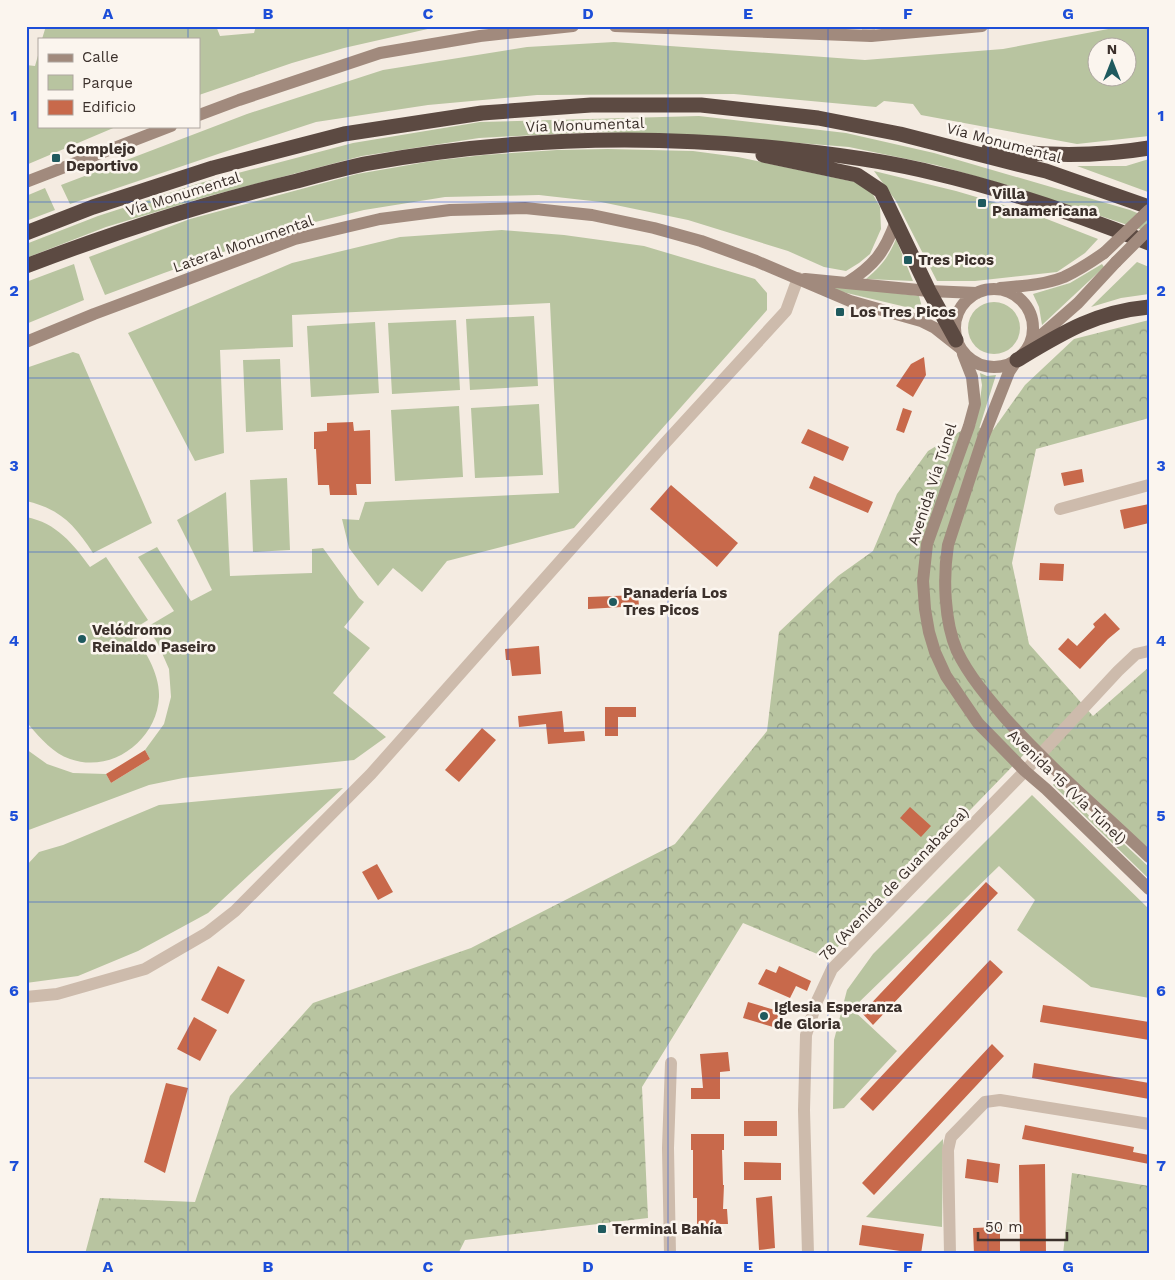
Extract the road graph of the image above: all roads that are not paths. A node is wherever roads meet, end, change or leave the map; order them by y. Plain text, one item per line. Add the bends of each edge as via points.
1 (573, 26) edge
2 (615, 26) edge
3 (982, 26) edge
4 (523, 29) edge
5 (869, 31) edge
6 (200, 115) edge
7 (166, 128) edge
8 (926, 140) junction
9 (700, 142) junction
10 (1149, 148) edge
11 (26, 182) edge
12 (1149, 209) edge
13 (896, 221) junction
14 (1149, 229) edge
15 (26, 233) edge
16 (1149, 243) edge
17 (26, 266) edge
18 (798, 278) junction
19 (848, 282) junction
20 (992, 289) junction
21 (929, 290) junction
22 (977, 293) junction
23 (1149, 307) edge
24 (26, 342) edge
25 (1029, 346) junction
26 (959, 347) junction
27 (1017, 360) junction
28 (1149, 485) edge
29 (1060, 509) dead end
30 (1149, 651) edge
31 (985, 729) joint
32 (1040, 755) junction
33 (1025, 771) junction
34 (1149, 857) edge
35 (1149, 889) edge
36 (26, 997) edge
37 (671, 1063) dead end
38 (1149, 1124) edge
39 (670, 1254) edge
40 (808, 1254) edge
41 (950, 1254) edge

1 - 4 street
2 - 5 street
3 - 5 street
4 - 6 street via 380,53
7 - 11 street
8 - 10 highway via 1063,156
8 - 12 highway, Vía Monumental via 1046,172
8 - 15 highway, Vía Monumental via 818,118 701,105 591,105 482,113 344,134 213,168 93,207
9 - 13 highway via 857,175 881,191
9 - 16 highway, Vía Monumental via 850,156 933,172 1009,193
9 - 17 highway, Vía Monumental via 593,139 482,147 363,164 232,196
12 - 20 street, bridge via 1104,253 1063,277 1039,284
13 - 19 street via 877,260
13 - 21 highway
14 - 25 street, bridge via 1078,303
18 - 19 street, Lateral Monumental
18 - 24 street, Lateral Monumental via 701,241 654,228 525,208 450,210 380,219 296,239
18 - 26 street, Lateral Monumental via 850,301 921,321
18 - 36 street via 786,311 371,774 235,911 207,933 145,969 57,994
19 - 21 street, Lateral Monumental
20 - 22 street
20 - 25 street via 1018,297 1027,307 1033,333
21 - 22 street, Lateral Monumental
21 - 26 highway
22 - 26 street via 967,299 956,318 954,329
23 - 27 highway via 1102,316
25 - 27 street
26 - 27 street via 974,362 986,367 998,368
26 - 31 street, Avenida Vía Túnel via 972,377 975,404 927,544 923,581 925,609 935,652 962,701
27 - 32 street, Avenida 15 (Vía Túnel) via 983,438 955,520 945,562 947,606 957,650 966,667 988,698
28 - 29 street
30 - 32 street, 78 (Avenida de Guanabacoa) via 1136,654 1118,670
31 - 33 street, Avenida 15 (Vía Túnel)
32 - 33 street, 78 (Avenida de Guanabacoa)
32 - 34 street, Avenida 15 (Vía Túnel)
33 - 35 street, Avenida 15 (Vía Túnel)
33 - 40 street, 78 (Avenida de Guanabacoa) via 832,969 817,1001 806,1035 804,1110
37 - 39 street via 668,1148
38 - 41 street via 1000,1100 985,1102 951,1137 948,1150

